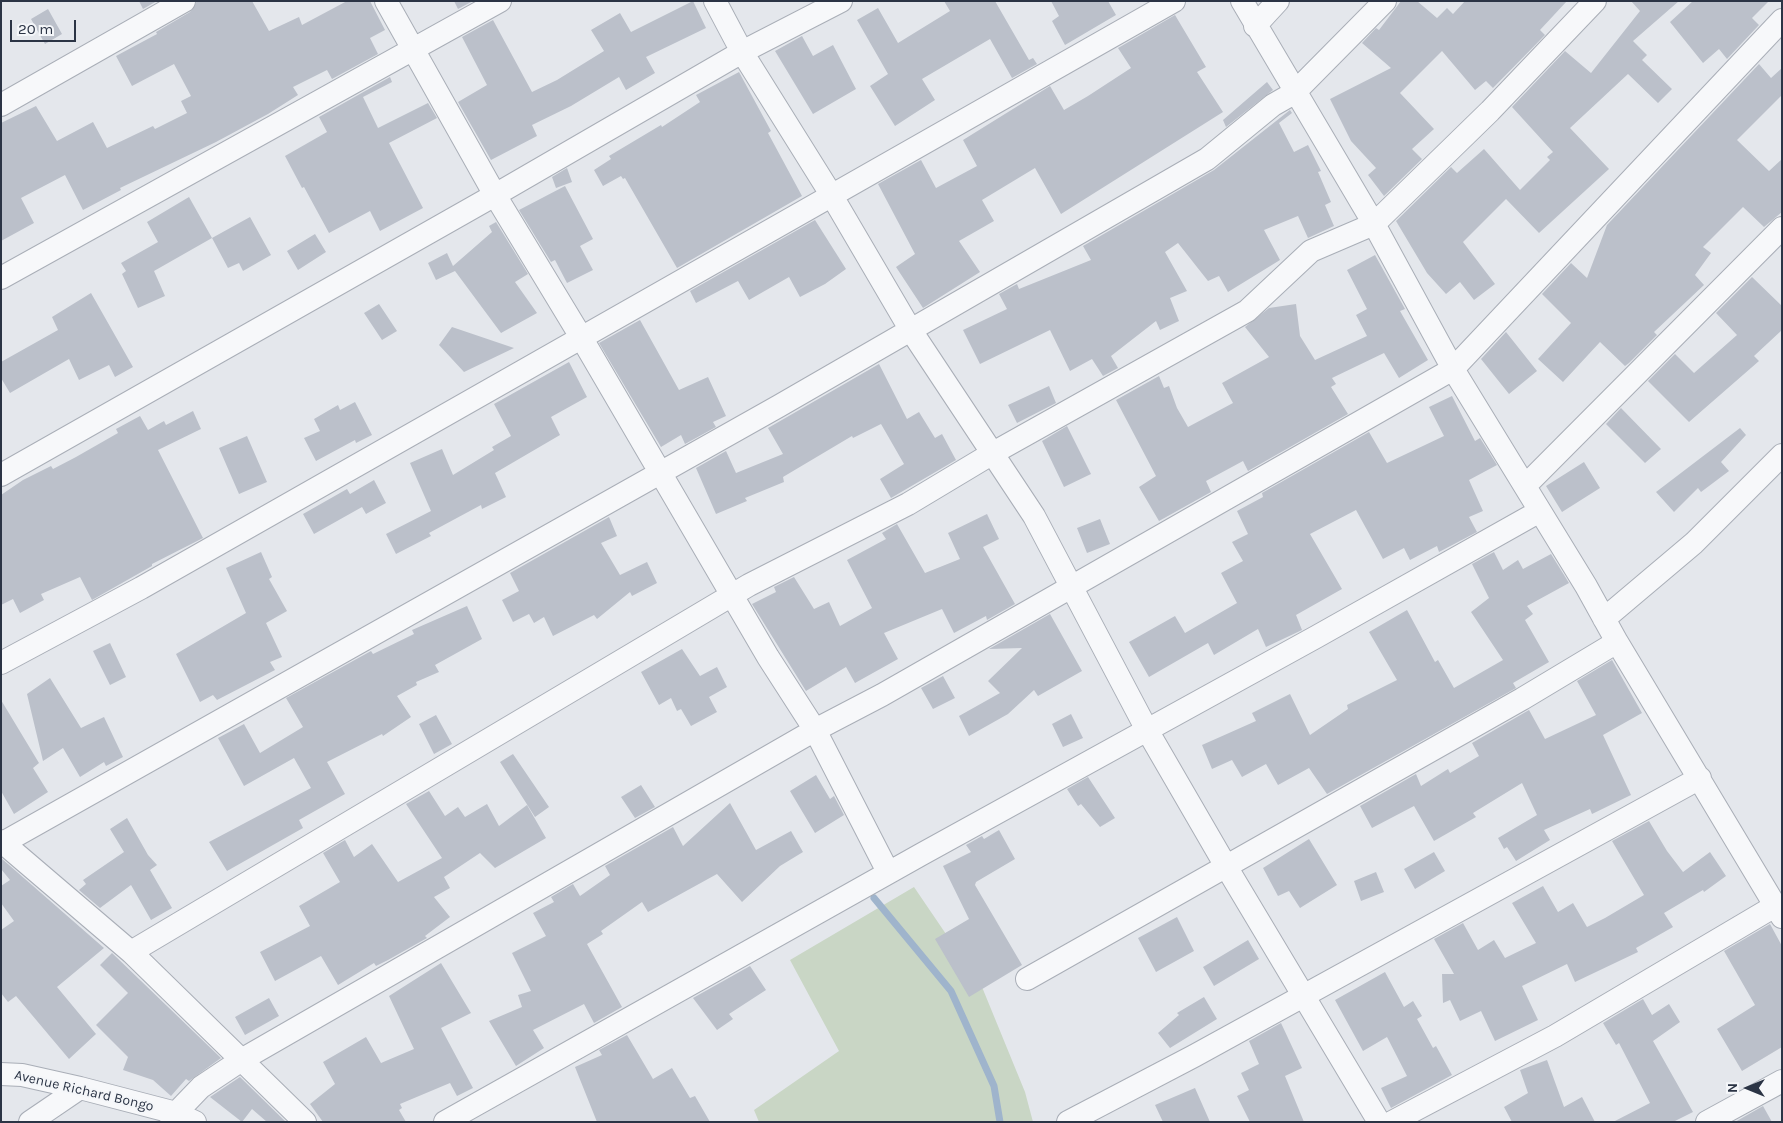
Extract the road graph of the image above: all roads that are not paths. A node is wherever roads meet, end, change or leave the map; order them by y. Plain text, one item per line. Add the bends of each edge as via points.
1 (184, 1) edge
2 (386, 1) edge
3 (500, 1) edge
4 (715, 1) edge
5 (841, 1) edge
6 (1174, 1) edge
7 (1242, 1) edge
8 (1278, 1) edge
9 (1385, 1) edge
10 (1595, 1) edge
11 (1782, 20) edge
12 (1255, 26) junction
13 (414, 49) junction
14 (742, 52) junction
15 (1294, 93) junction
16 (1, 105) edge
17 (495, 195) junction
18 (832, 196) junction
19 (1374, 224) junction
20 (1782, 228) edge
21 (1, 278) edge
22 (910, 329) junction
23 (581, 336) junction
24 (1454, 369) junction
25 (993, 453) junction
26 (1782, 455) edge
27 (660, 472) junction
28 (1, 475) edge
29 (1526, 485) junction
30 (1540, 511) junction
31 (1070, 586) junction
32 (732, 595) junction
33 (1604, 619) junction
34 (1617, 642) junction
35 (1, 663) edge
36 (815, 730) junction
37 (1147, 730) junction
38 (1700, 778) junction
39 (2, 843) edge
40 (1226, 868) junction
41 (888, 872) junction
42 (1778, 911) edge
43 (131, 952) junction
44 (1027, 979) dead end
45 (1304, 995) junction
46 (243, 1059) junction
47 (1, 1074) edge
48 (1782, 1081) edge
49 (80, 1088) junction
50 (181, 1119) edge
51 (30, 1122) edge
52 (304, 1122) edge
53 (445, 1122) edge
54 (1068, 1122) edge
55 (1379, 1122) edge
56 (1392, 1122) edge
57 (1707, 1122) edge

1 - 16 street
2 - 13 street
3 - 13 street
4 - 14 street
5 - 14 street
6 - 18 street
7 - 12 street
8 - 12 street
9 - 15 street
10 - 19 street via 1490,111
11 - 24 street
12 - 15 street
13 - 17 street
13 - 21 street
14 - 17 street
14 - 18 street
15 - 19 street
15 - 22 street via 1273,105 1207,159
17 - 23 street
17 - 28 street
18 - 22 street
18 - 23 street
19 - 24 street
19 - 25 street via 1311,251 1247,311
20 - 29 street
22 - 25 street
22 - 27 street
23 - 27 street
23 - 35 street via 141,588
24 - 29 street
24 - 31 street
25 - 31 street via 1034,516 1060,561
25 - 32 street via 908,504
26 - 33 street via 1694,543
27 - 32 street
27 - 39 street
29 - 30 street
30 - 33 street
30 - 37 street
31 - 36 street
31 - 37 street
32 - 36 street
32 - 43 street
33 - 34 street
34 - 38 street
34 - 40 street via 1522,700
36 - 41 street
36 - 46 street
37 - 40 street
37 - 41 street
38 - 42 street
38 - 45 street
39 - 43 street
40 - 44 street
40 - 45 street
41 - 53 street
42 - 56 street via 1555,1036
43 - 46 street
45 - 54 street
45 - 55 street
46 - 50 street via 201,1087
46 - 52 street
47 - 49 street, Avenue Richard Bongo via 22,1074
48 - 57 street
49 - 50 street, Avenue Richard Bongo
49 - 51 street

